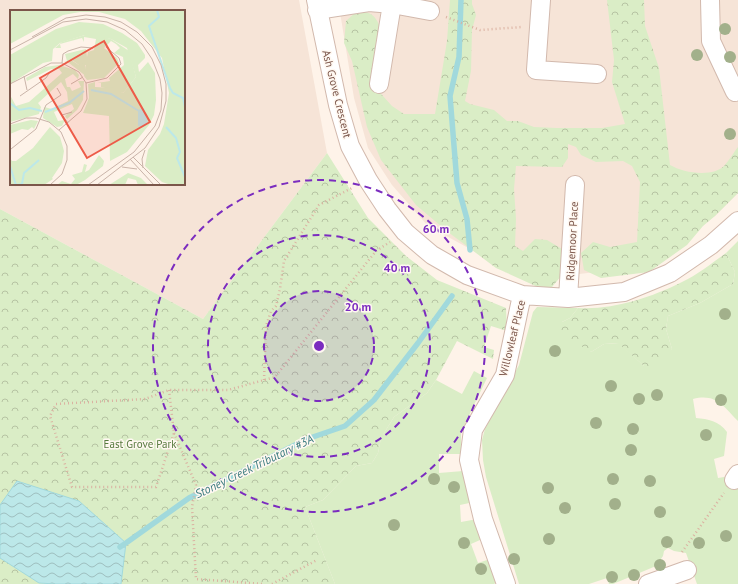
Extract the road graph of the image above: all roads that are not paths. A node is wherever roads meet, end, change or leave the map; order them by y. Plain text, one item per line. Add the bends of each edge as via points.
1 (540, 0) edge
2 (710, 0) edge
3 (392, 4) junction
4 (317, 5) edge
5 (430, 11) dead end
6 (597, 74) dead end
7 (379, 84) dead end
8 (735, 92) dead end
9 (575, 185) dead end
10 (738, 221) edge
11 (522, 294) junction
12 (568, 298) junction
13 (688, 570) road end
14 (506, 584) edge
15 (648, 584) edge

1 - 6 street via 536,70
2 - 8 street via 711,41
3 - 4 street via 369,2
3 - 5 street
3 - 7 street
4 - 11 street, Ash Grove Crescent via 338,105 350,146 387,208 405,232 432,255 467,275
9 - 12 street, Ridgemoor Place
10 - 12 street, Ash Grove Crescent via 711,245 670,273 624,292
11 - 12 street, Ash Grove Crescent
11 - 14 street, Willowleaf Place via 505,375 473,430 469,460 483,519
13 - 15 street

